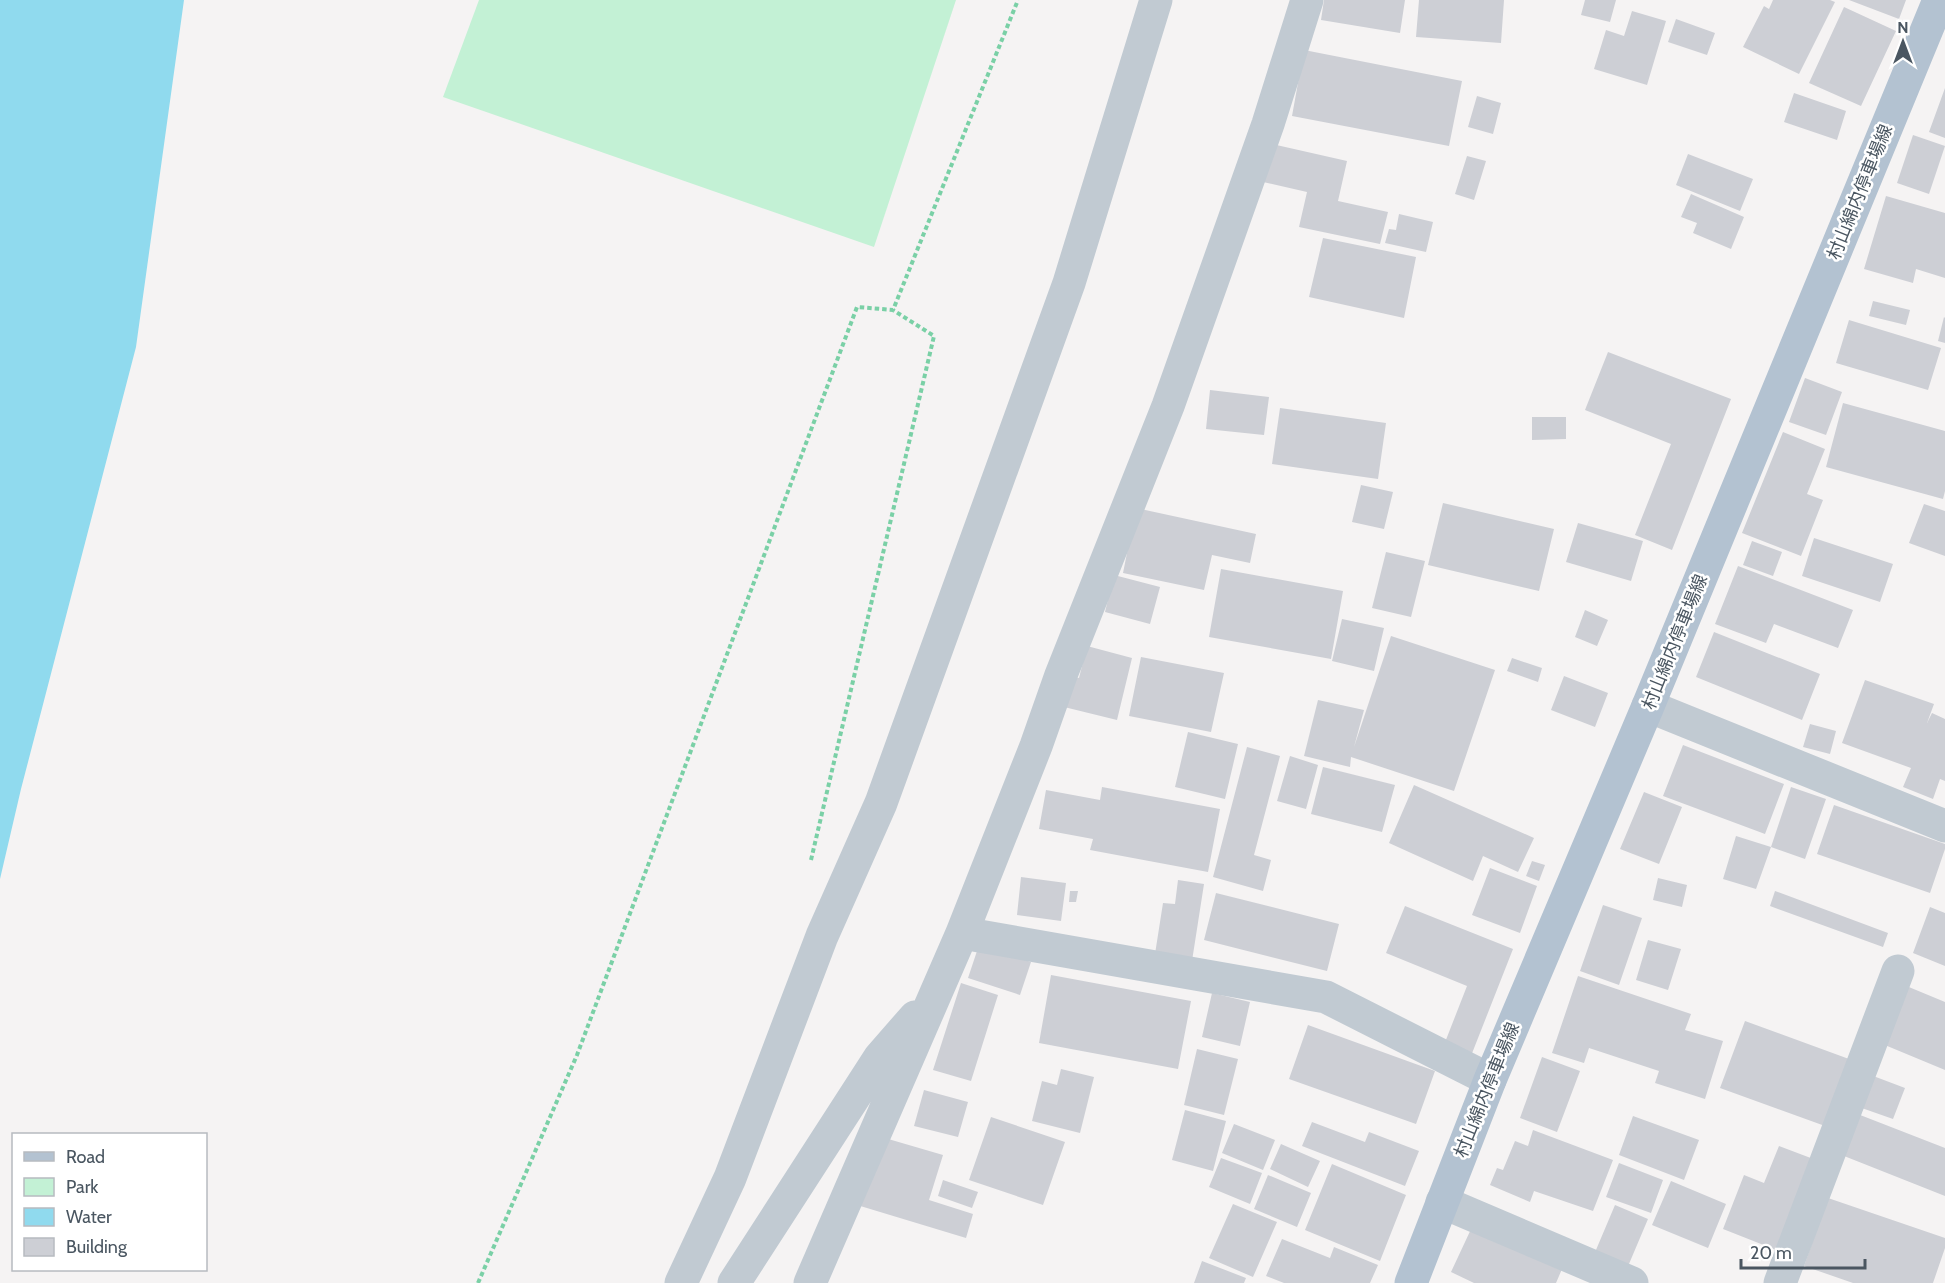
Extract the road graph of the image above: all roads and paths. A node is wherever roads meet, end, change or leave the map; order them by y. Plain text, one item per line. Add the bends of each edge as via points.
1 (1018, 0) edge
2 (1156, 0) edge
3 (1307, 0) edge
4 (1939, 0) edge
5 (892, 310) junction
6 (1648, 706) junction
7 (1945, 826) edge
8 (810, 863) dead end
9 (962, 933) junction
10 (1898, 971) dead end
11 (937, 992) junction
12 (1490, 1080) junction
13 (1442, 1202) junction
14 (478, 1283) edge
15 (681, 1283) edge
16 (734, 1283) edge
17 (810, 1283) edge
18 (1411, 1283) edge
19 (1632, 1283) edge
20 (1780, 1283) edge

1 - 5 path
2 - 15 street via 1069,283 881,803 822,936 730,1178
3 - 9 street via 1268,124 1168,406
4 - 6 main road, 村山綿内停車場線
5 - 8 path via 934,336
5 - 14 path via 857,308 581,1044
6 - 7 street
6 - 12 main road, 村山綿内停車場線
9 - 11 street
9 - 12 street via 1326,997
10 - 20 street
11 - 16 street via 880,1057
11 - 17 street
12 - 13 main road, 村山綿内停車場線
13 - 18 main road, 村山綿内停車場線
13 - 19 street

